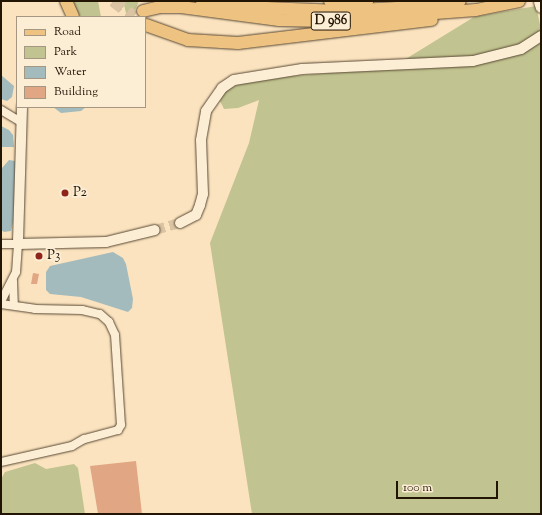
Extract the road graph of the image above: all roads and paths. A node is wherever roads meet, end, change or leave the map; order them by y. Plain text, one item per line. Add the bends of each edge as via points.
1 (202, 1) edge
2 (330, 1) edge
3 (460, 1) edge
4 (519, 1) edge
5 (416, 7) junction
6 (476, 10) junction
7 (144, 13) edge
8 (541, 36) edge
9 (22, 108) edge
10 (1, 110) edge
11 (21, 122) junction
12 (180, 223) tunnel mouth
13 (155, 230) tunnel mouth
14 (1, 244) edge
15 (18, 244) junction
16 (13, 281) junction
17 (1, 302) edge
18 (14, 305) junction
19 (1, 462) edge

1 - 5 main road, D 986 via 266,8 325,10
2 - 5 main road
3 - 5 main road, D 986
4 - 6 main road, D 986
6 - 7 main road, D 986 via 328,21 280,20 181,7 161,7
6 - 7 main road via 421,22 238,43 188,40
8 - 12 street via 522,49 473,61 302,69 234,80 222,88 206,111 201,140 203,194 196,215
9 - 11 street
10 - 11 street
11 - 15 street
13 - 15 street via 106,242
14 - 15 street
15 - 16 street
16 - 17 street
16 - 18 street
17 - 18 street
18 - 19 street via 35,309 82,310 100,314 109,322 115,335 121,425 118,430 84,439 72,446

